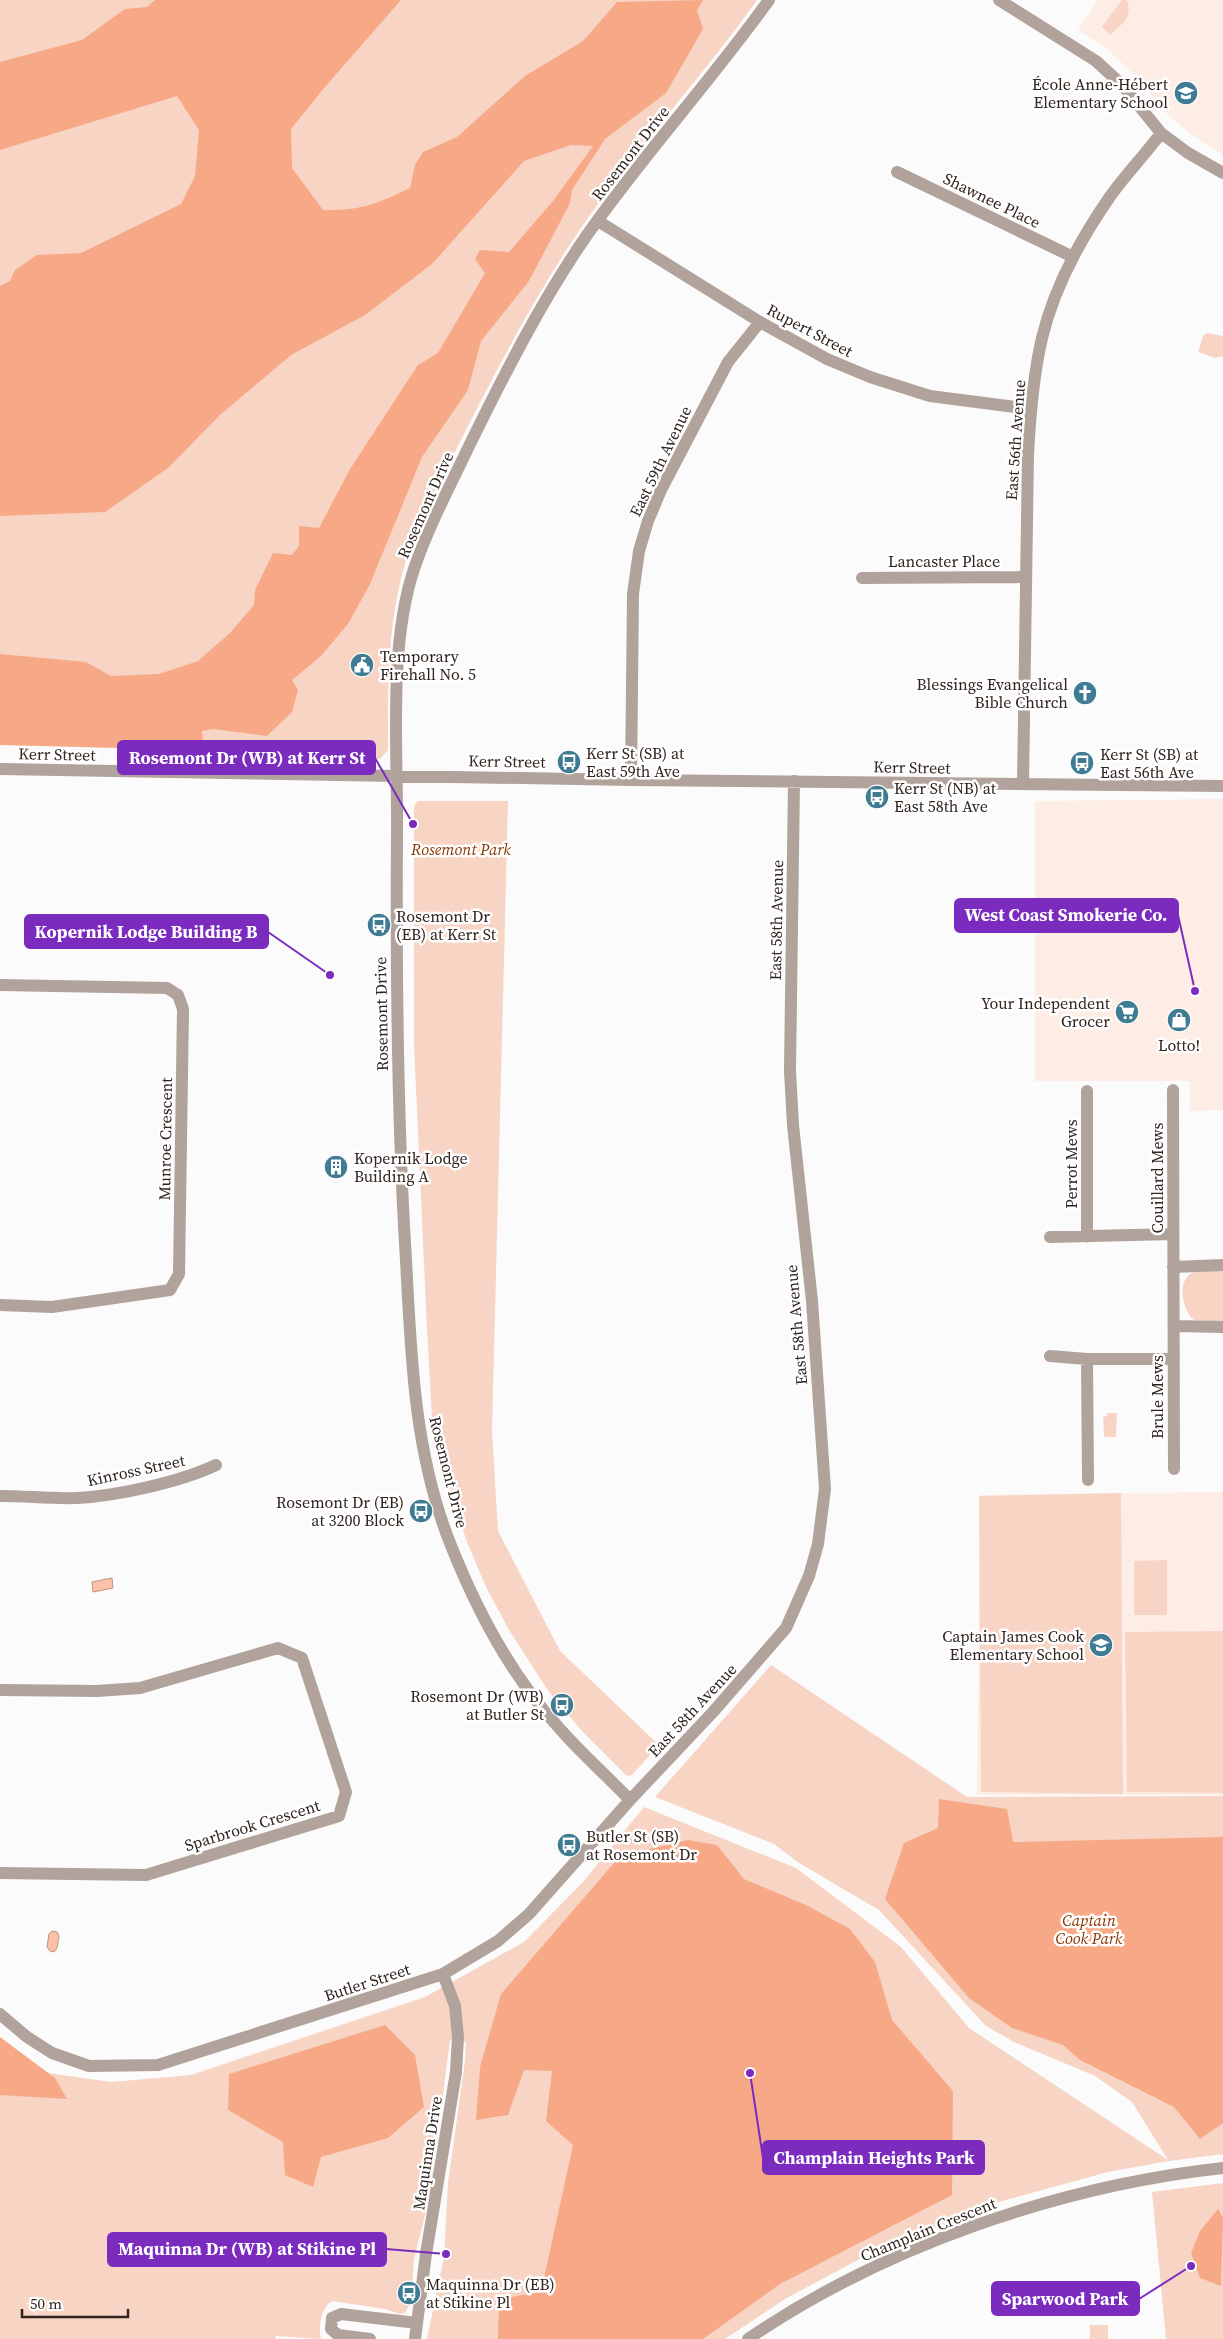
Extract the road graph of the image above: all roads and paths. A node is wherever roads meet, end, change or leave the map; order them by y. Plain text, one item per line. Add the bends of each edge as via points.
1 (768, 0) edge
2 (999, 0) edge
3 (1161, 133) junction
4 (897, 172) dead end
5 (1223, 173) edge
6 (598, 221) junction
7 (1073, 257) junction
8 (760, 322) junction
9 (1031, 409) junction
10 (1026, 577) junction
11 (862, 578) dead end
12 (0, 769) edge
13 (397, 775) junction
14 (631, 780) junction
15 (794, 781) junction
16 (1023, 784) junction
17 (1223, 786) edge
18 (0, 985) edge
19 (1173, 1090) dead end
20 (1087, 1091) dead end
21 (1173, 1234) junction
22 (1050, 1237) dead end
23 (1087, 1237) junction
24 (1223, 1265) edge
25 (1173, 1267) junction
26 (0, 1305) edge
27 (1174, 1326) junction
28 (1223, 1327) edge
29 (1050, 1356) dead end
30 (1087, 1359) junction
31 (1174, 1359) junction
32 (216, 1465) dead end
33 (1174, 1469) dead end
34 (1088, 1480) dead end
35 (0, 1496) edge
36 (0, 1690) edge
37 (630, 1800) junction
38 (0, 1873) edge
39 (444, 1974) junction
40 (0, 2014) edge
41 (1223, 2168) edge
42 (417, 2323) junction
43 (370, 2339) edge
44 (415, 2339) edge
45 (748, 2339) edge

1 - 6 street, Rosemont Drive
2 - 3 street via 1096,61 1122,85
3 - 5 street
3 - 7 street, East 56th Avenue via 1110,196
4 - 7 street, Shawnee Place
6 - 8 street, Rupert Street
6 - 13 street, Rosemont Drive via 551,290 527,333 422,546 412,574 401,627
7 - 9 street, East 56th Avenue via 1042,338
8 - 9 street, Rupert Street via 828,360 892,385 930,396
8 - 14 street, East 59th Avenue via 728,362 661,490 644,536 633,594
9 - 10 street, East 56th Avenue
10 - 11 street, Lancaster Place
10 - 16 street, East 56th Avenue
12 - 13 street, Kerr Street
13 - 14 street, Kerr Street
13 - 37 street, Rosemont Drive via 396,1018 402,1206 414,1392 424,1458 448,1538 481,1615 525,1685 558,1728
14 - 15 street, Kerr Street
15 - 16 street, Kerr Street
15 - 37 street, East 58th Avenue via 790,1071 812,1301 825,1489 818,1544 809,1576 786,1628
16 - 17 street, Kerr Street
18 - 26 street, Munroe Crescent via 167,988 178,995 183,1009 179,1274 170,1290 52,1307
19 - 21 street, Couillard Mews
20 - 23 street, Perrot Mews
21 - 23 street
21 - 25 street, Couillard Mews
22 - 23 street
24 - 25 street
25 - 27 street, Couillard Mews
27 - 28 street
27 - 31 street, Brule Mews
29 - 30 street
30 - 31 street
30 - 34 street
31 - 33 street, Brule Mews
32 - 35 street, Kinross Street via 198,1473 127,1491 78,1498
36 - 38 street, Sparbrook Crescent via 140,1688 278,1648 302,1658 346,1792 339,1816 146,1875
37 - 39 street, Butler Street via 529,1914 498,1940
39 - 40 street, Butler Street via 158,2065 88,2066 52,2053
39 - 42 street, Maquinna Drive via 456,2014 456,2072
41 - 45 street, Champlain Crescent via 1105,2189 989,2220 861,2274
42 - 43 street via 341,2314 332,2318 331,2328 338,2335
42 - 44 street, Maquinna Drive

